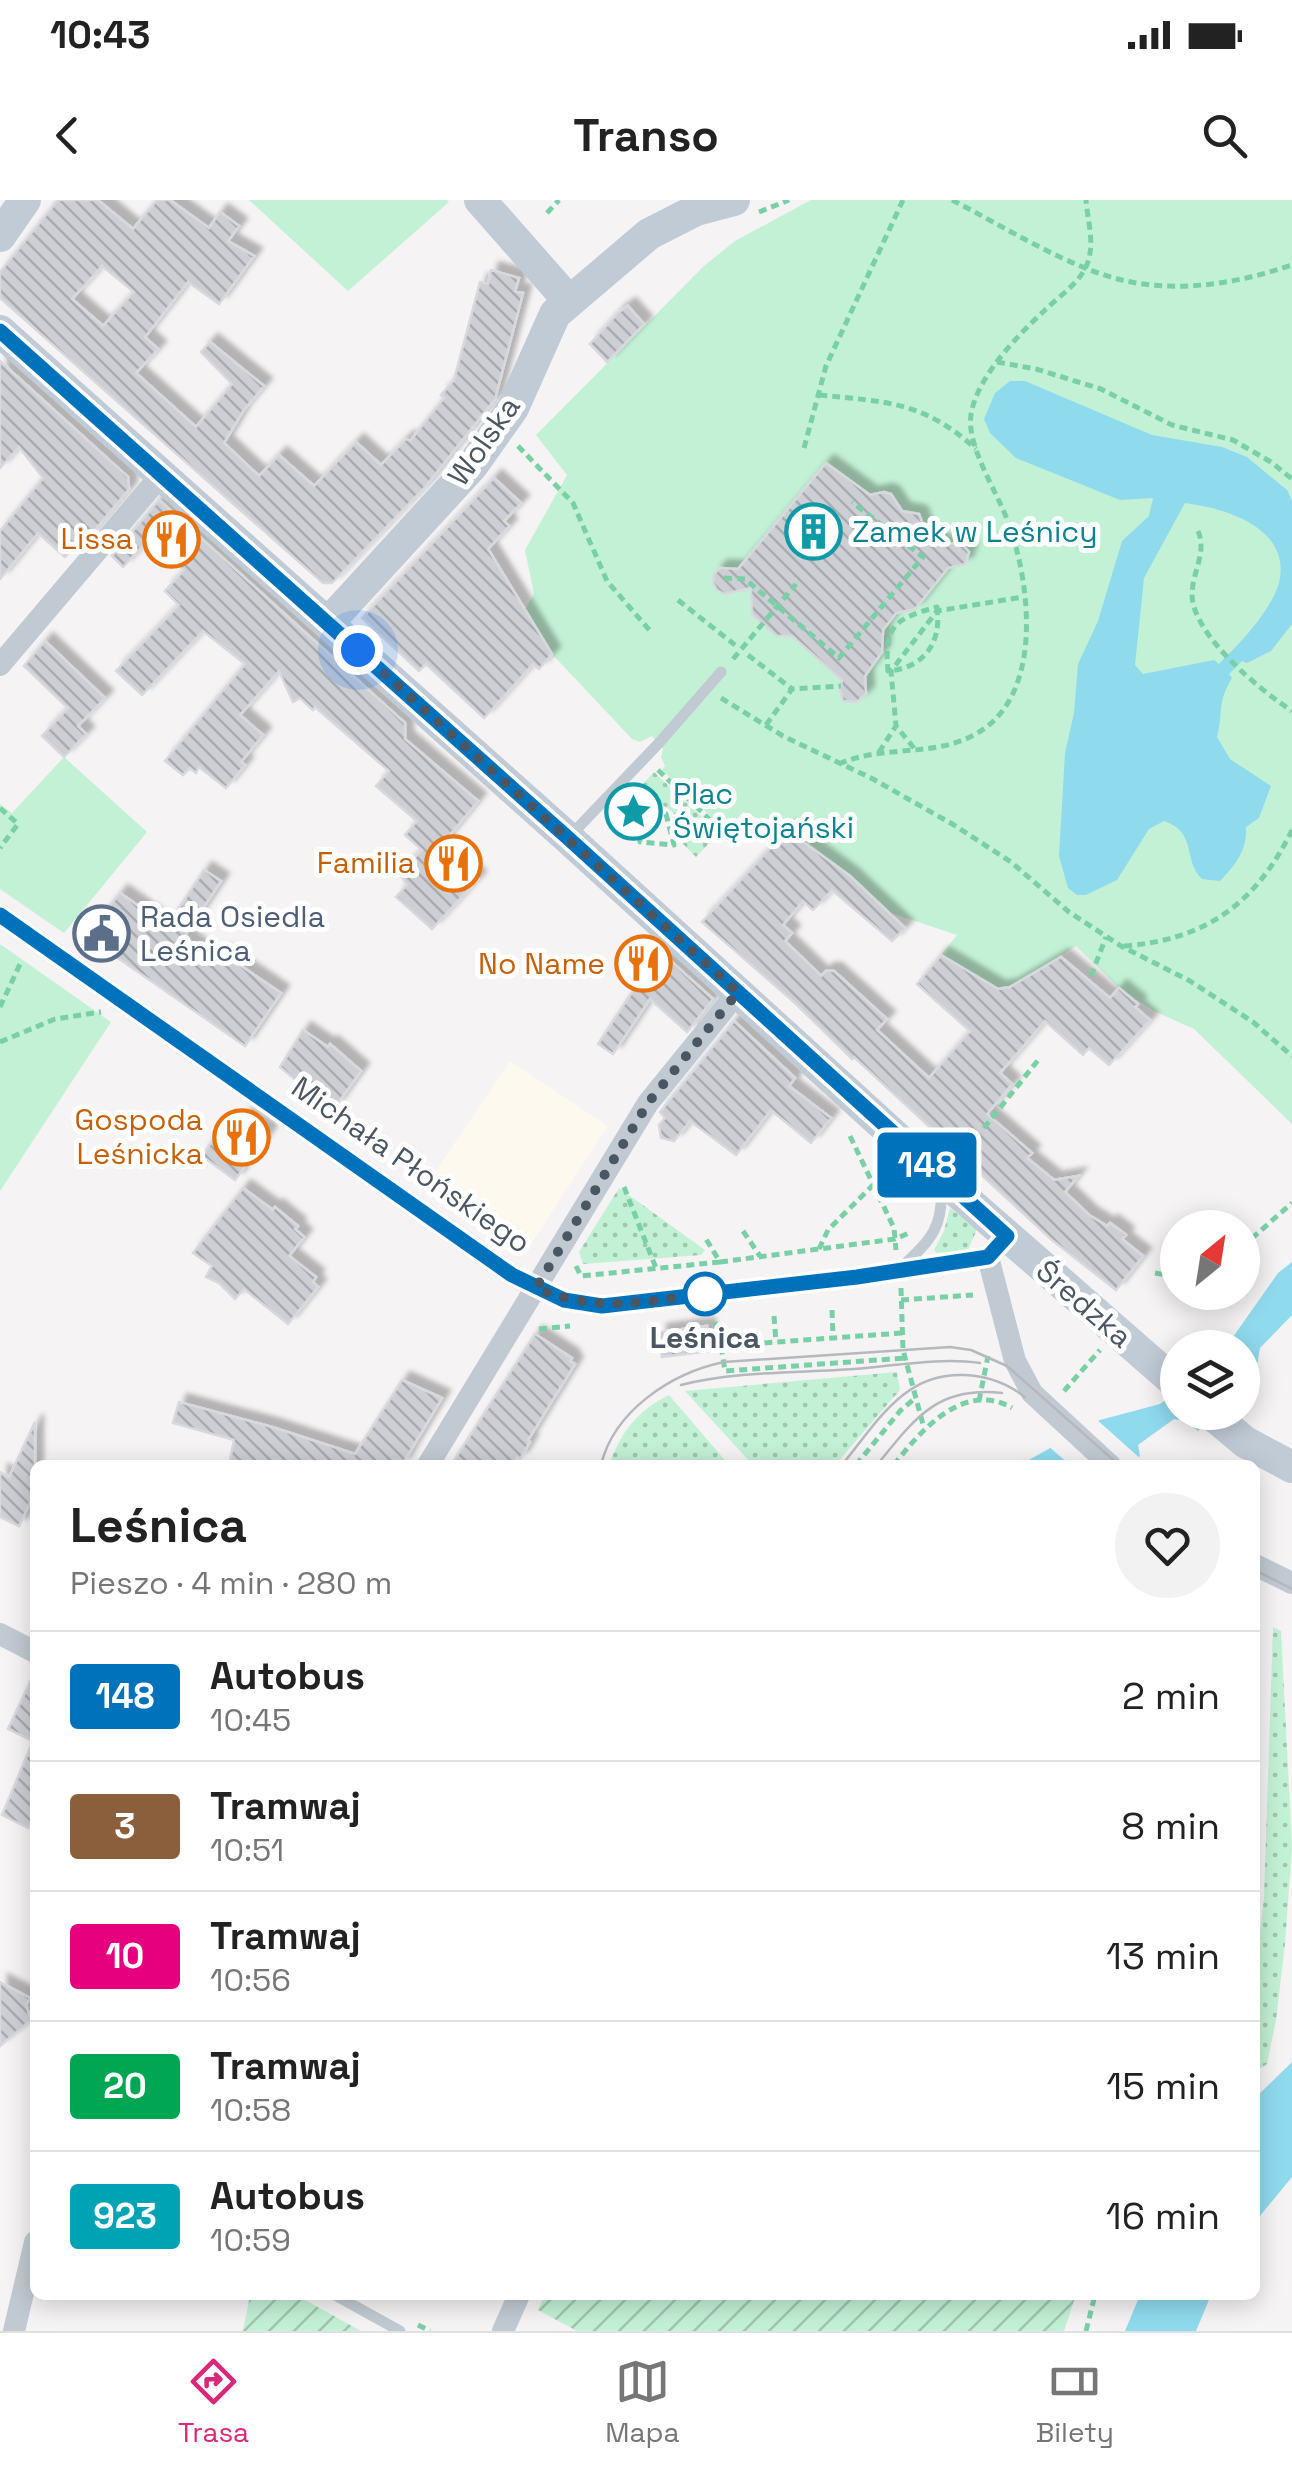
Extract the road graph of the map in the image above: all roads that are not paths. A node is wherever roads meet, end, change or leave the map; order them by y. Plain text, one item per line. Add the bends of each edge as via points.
1 (25, 200) edge
2 (480, 200) edge
3 (746, 206) edge
4 (0, 236) edge
5 (569, 301) junction
6 (0, 330) edge
7 (162, 474) junction
8 (328, 623) junction
9 (0, 664) edge
10 (721, 672) road end
11 (568, 838) junction
12 (0, 915) edge
13 (738, 992) junction
14 (940, 1177) junction
15 (998, 1246) junction
16 (900, 1270) junction
17 (536, 1288) junction
18 (1160, 1370) edge
19 (1234, 1430) edge
20 (431, 1460) edge
21 (1104, 1460) edge
22 (1279, 1460) edge
23 (1260, 1567) edge
24 (1292, 1583) edge
25 (0, 1634) edge
26 (30, 1649) edge
27 (30, 2263) edge
28 (344, 2300) edge
29 (517, 2300) edge
30 (14, 2331) edge
31 (400, 2331) edge
32 (503, 2331) edge

1 - 4 main road
2 - 5 main road
3 - 5 main road, Wolska via 696,210 648,234
5 - 8 main road, Wolska via 555,314 514,408 472,466
6 - 7 main road, Średzka
7 - 8 main road, Średzka
7 - 9 street
8 - 11 main road, Średzka
10 - 11 lane
11 - 13 main road, Średzka
12 - 17 street, Michała Płońskiego
13 - 14 main road, Średzka
13 - 17 street via 648,1103
14 - 15 main road, Średzka
14 - 16 lane via 934,1237
15 - 16 lane, Michała Płońskiego
15 - 18 main road, Średzka
15 - 21 street via 997,1290 1016,1361 1032,1393
16 - 17 lane, Michała Płońskiego via 602,1306
17 - 20 street
19 - 22 main road
23 - 24 street
25 - 26 street
27 - 30 street
28 - 31 lane
29 - 32 street

